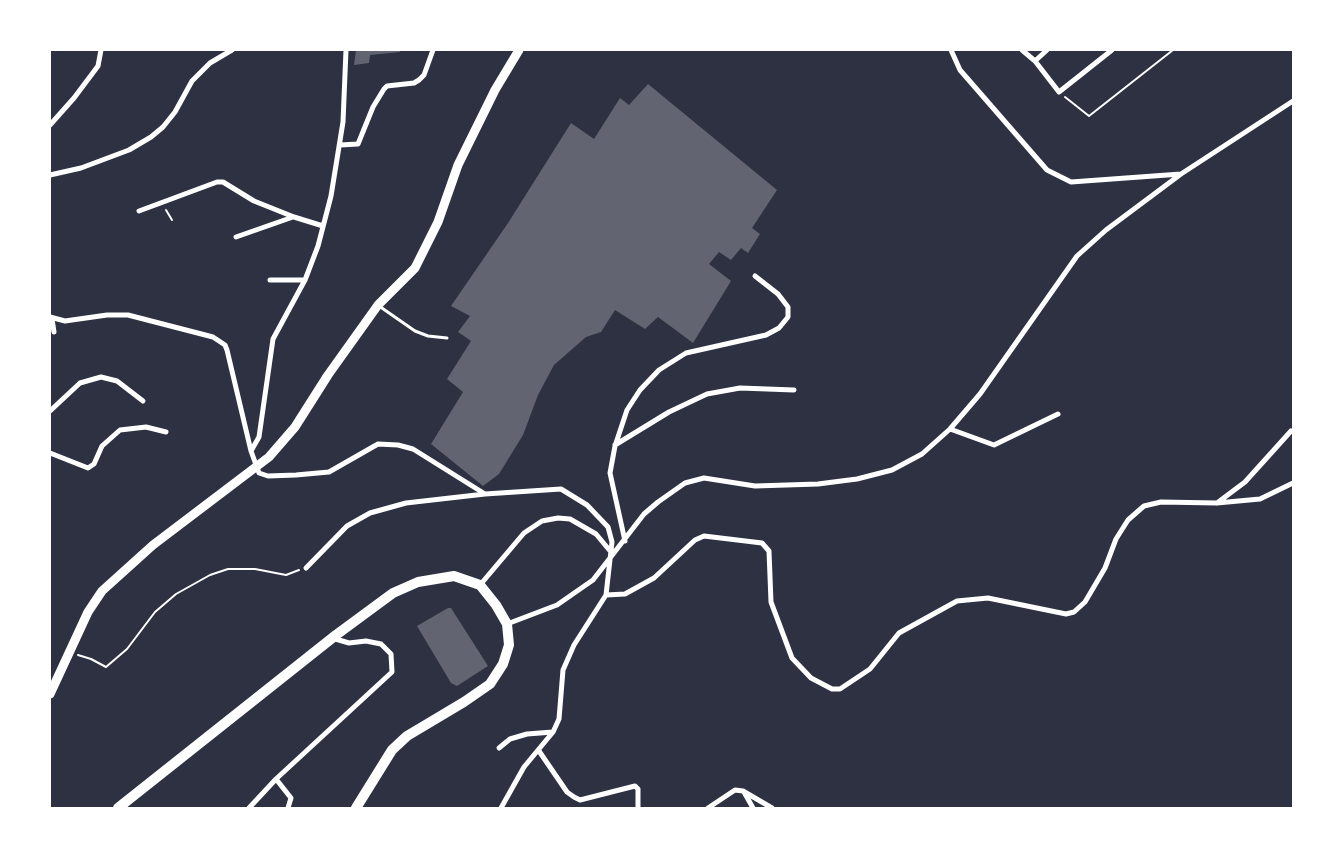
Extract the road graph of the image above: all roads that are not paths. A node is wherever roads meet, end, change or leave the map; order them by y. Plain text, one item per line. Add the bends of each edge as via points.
1 (101, 50) edge
2 (232, 50) edge
3 (346, 50) edge
4 (433, 50) edge
5 (519, 50) edge
6 (950, 50) edge
7 (1022, 50) edge
8 (1047, 50) edge
9 (1112, 50) edge
10 (1034, 61) junction
11 (1293, 101) edge
12 (50, 125) edge
13 (340, 145) junction
14 (1181, 174) junction
15 (50, 175) edge
16 (139, 211) dead end
17 (294, 217) junction
18 (323, 226) junction
19 (236, 237) dead end
20 (755, 276) dead end
21 (270, 280) dead end
22 (305, 280) junction
23 (378, 305) junction
24 (51, 318) edge
25 (54, 332) dead end
26 (447, 338) dead end
27 (794, 390) dead end
28 (143, 401) dead end
29 (50, 410) edge
30 (1058, 414) dead end
31 (950, 428) junction
32 (1291, 431) dead end
33 (166, 432) dead end
34 (615, 446) junction
35 (251, 451) junction
36 (50, 453) edge
37 (256, 467) junction
38 (1293, 483) edge
39 (486, 494) junction
40 (1217, 503) junction
41 (625, 541) junction
42 (611, 552) junction
43 (608, 564) junction
44 (306, 568) road end
45 (480, 585) junction
46 (606, 595) junction
47 (507, 624) junction
48 (332, 638) junction
49 (50, 694) edge
50 (553, 732) junction
51 (499, 748) dead end
52 (538, 751) junction
53 (276, 779) junction
54 (743, 791) junction
55 (118, 808) edge
56 (249, 808) edge
57 (288, 808) edge
58 (356, 808) edge
59 (501, 808) edge
60 (638, 808) edge
61 (708, 808) edge
62 (753, 808) edge
63 (772, 808) edge

1 - 12 street via 98,66
2 - 15 street via 210,63 192,81 174,112 151,137 129,150 81,168
3 - 13 street
4 - 13 street via 419,80 384,89 358,144
5 - 23 main road via 458,165 421,259 406,279
6 - 14 street via 960,70 1047,170 1070,182
7 - 10 street
8 - 10 street
9 - 10 street via 1059,92
11 - 14 street
13 - 18 street
14 - 31 street via 1077,256 980,394
16 - 17 street via 223,182 254,201
17 - 18 street
17 - 19 street
18 - 22 street
20 - 34 street via 778,294 788,307 788,317 779,328 766,335 686,353 659,370 627,410
21 - 22 street
22 - 35 street via 273,338 259,437
23 - 26 lane via 415,331
23 - 37 main road via 295,427
24 - 25 street
24 - 35 street via 65,321 128,314 213,337 227,350
27 - 34 street via 740,388 707,394 669,412
28 - 29 street via 117,381 101,377 80,382
30 - 31 street via 994,445
31 - 41 street via 922,454 892,470 857,479 755,486 704,478 686,483 651,508
32 - 40 street via 1245,482
33 - 36 street via 146,427 120,430 102,446 94,464 88,468
34 - 41 street via 610,473
35 - 37 street
37 - 39 street via 259,473 268,476 328,472 378,444 398,445 412,449
37 - 49 main road via 153,545 111,582 88,612
38 - 40 street via 1260,499
39 - 42 street via 555,489 568,492 587,505 608,527
39 - 44 street via 406,502 370,513 347,526
40 - 46 street via 1161,502 1144,506 1128,520 1116,539 1105,568 1085,602 1074,612 1066,614 988,598 957,600 899,633 870,668 840,689 832,689 811,678 792,658 771,602 769,552 762,543 704,536 694,540 654,578 625,594
41 - 43 street
42 - 43 street
42 - 45 street via 596,534 570,519 542,521 524,533
43 - 46 street
43 - 47 street via 594,580 568,599
45 - 47 main road
45 - 48 main road via 454,576 418,582 393,593
46 - 50 street via 574,645 563,670 559,719
47 - 58 main road via 509,645 503,664 490,684 407,736 392,750
48 - 53 street via 349,643 366,641 381,644 391,654 392,672
48 - 55 main road
50 - 51 street via 526,734
50 - 52 street
52 - 59 street via 524,766
52 - 60 street via 574,797 580,800 635,786 638,789
53 - 56 street
53 - 57 street via 291,798
54 - 61 street via 729,793
54 - 62 street
54 - 63 street

